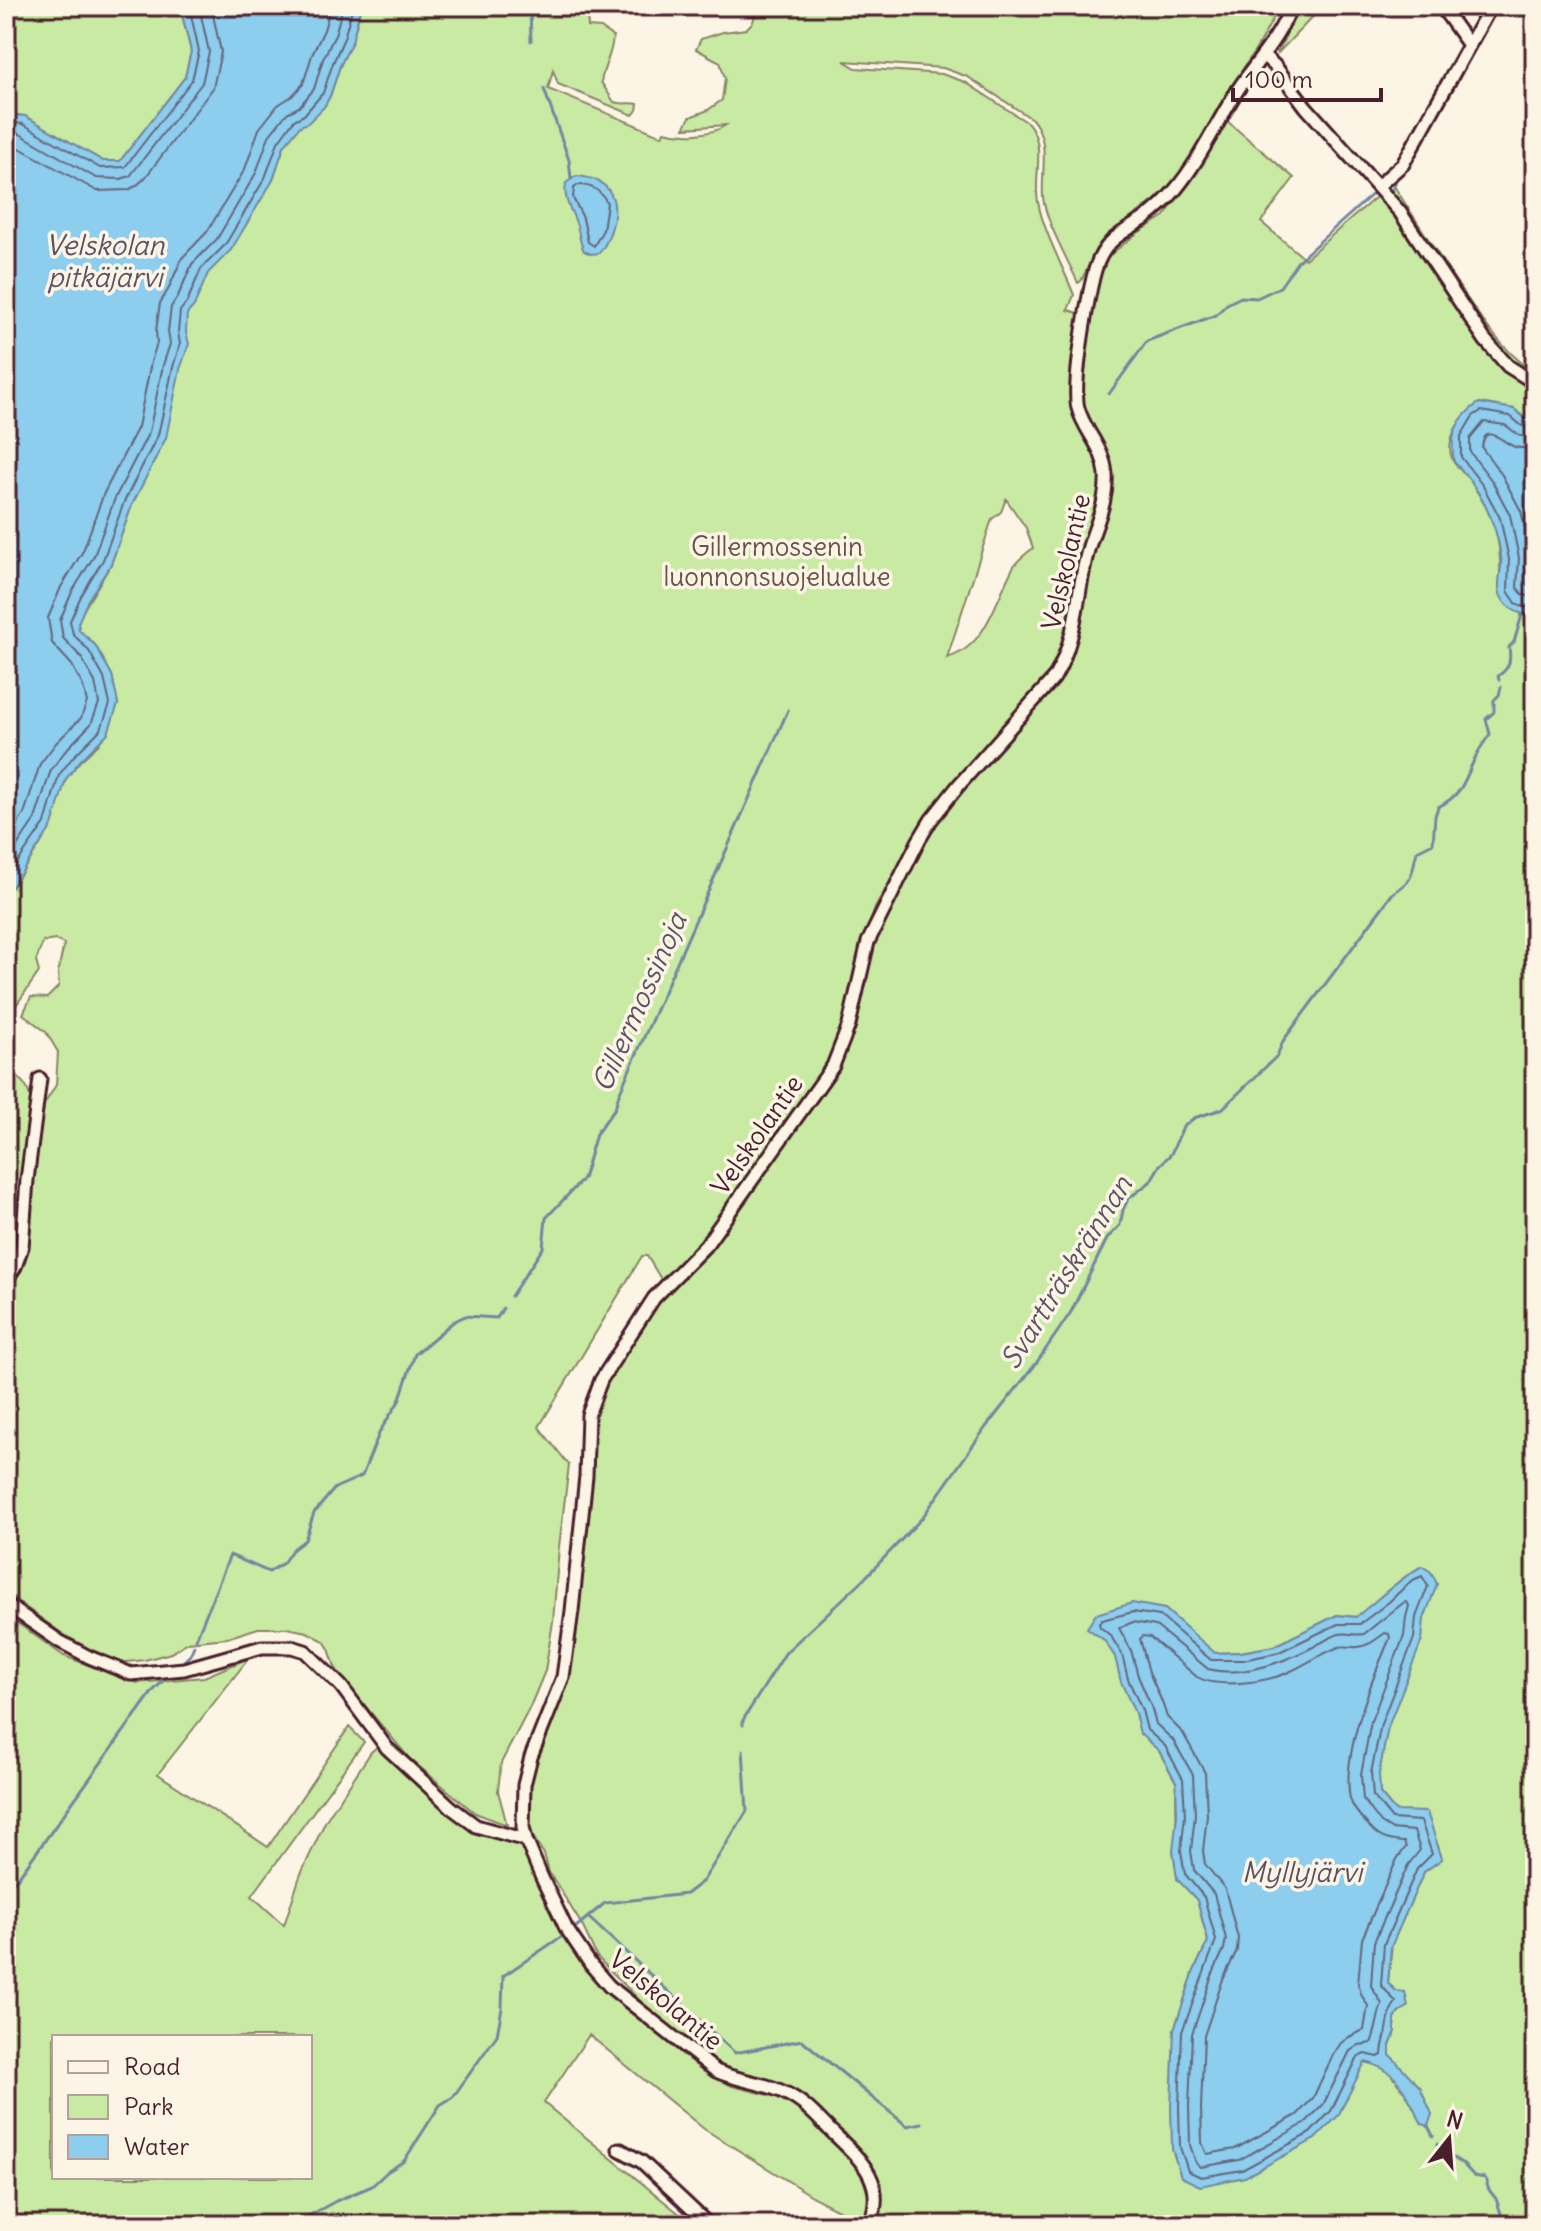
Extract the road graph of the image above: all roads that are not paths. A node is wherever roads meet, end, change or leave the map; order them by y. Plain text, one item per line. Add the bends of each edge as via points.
1 (1291, 6) edge
2 (1441, 6) edge
3 (1491, 6) edge
4 (1469, 45) junction
5 (1263, 55) junction
6 (1379, 185) junction
7 (1535, 383) edge
8 (40, 1079) dead end
9 (6, 1280) edge
10 (6, 1604) edge
11 (526, 1840) junction
12 (619, 2149) dead end
13 (709, 2225) edge
14 (869, 2225) edge

1 - 5 street, Velskolantie
2 - 4 street
3 - 4 street
4 - 6 street via 1403,164
5 - 6 street
5 - 11 street, Velskolantie via 1174,191 1112,240 1095,270 1077,399 1103,456 1106,489 1062,664 931,820 868,942 849,1025 833,1066 706,1245 654,1298 595,1393 586,1430 586,1476 563,1677 524,1785
6 - 7 street via 1485,340 1508,366
8 - 9 street via 22,1247
10 - 11 street via 59,1641 131,1674 184,1669 262,1647 305,1651 341,1686 387,1748 452,1808 476,1826
11 - 14 street, Velskolantie via 566,1928 609,1986 716,2071 796,2098 855,2154 876,2195
12 - 13 street via 642,2162

